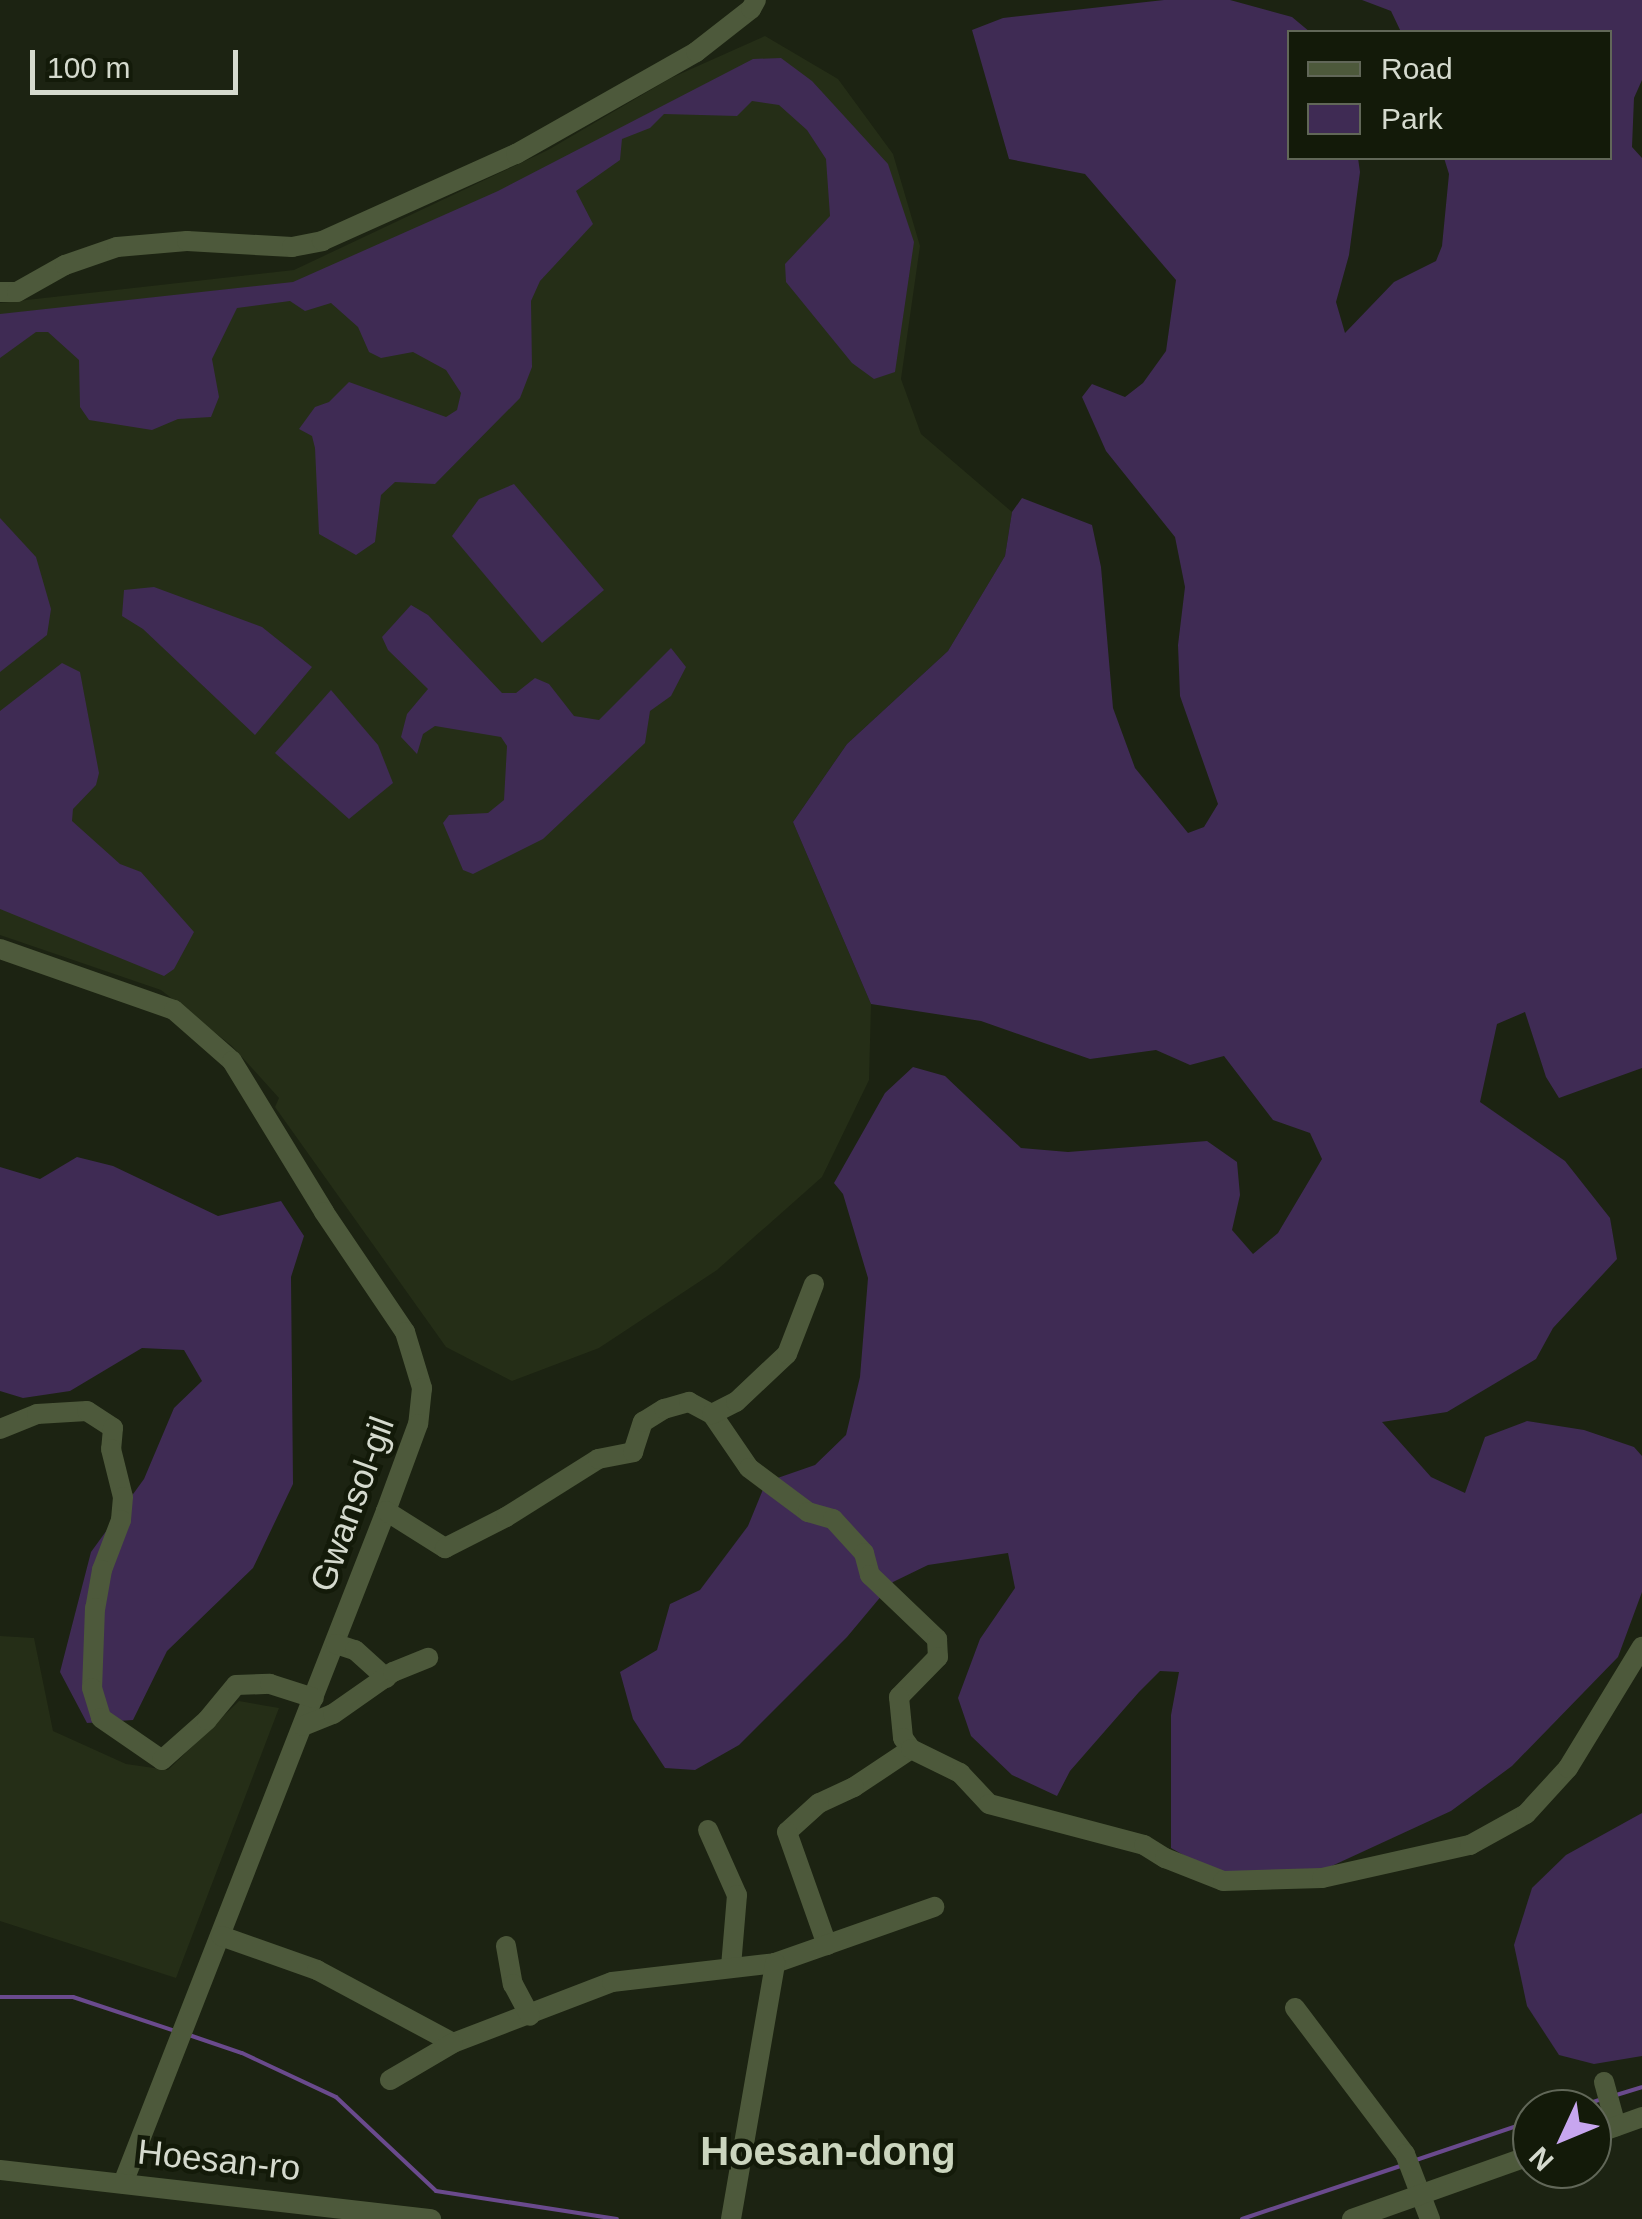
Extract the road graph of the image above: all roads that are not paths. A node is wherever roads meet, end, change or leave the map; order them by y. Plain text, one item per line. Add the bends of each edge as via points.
1 (756, 0) edge
2 (0, 292) edge
3 (0, 949) edge
4 (814, 1284) dead end
5 (712, 1414) junction
6 (0, 1429) edge
7 (386, 1511) junction
8 (336, 1644) junction
9 (1642, 1647) edge
10 (428, 1658) dead end
11 (386, 1678) junction
12 (314, 1698) junction
13 (304, 1726) junction
14 (911, 1749) junction
15 (708, 1830) dead end
16 (934, 1907) dead end
17 (221, 1936) junction
18 (827, 1945) junction
19 (506, 1946) dead end
20 (775, 1963) junction
21 (731, 1966) junction
22 (1295, 2008) dead end
23 (530, 2016) junction
24 (453, 2042) junction
25 (390, 2080) dead end
26 (1612, 2111) edge
27 (1642, 2118) edge
28 (1616, 2126) junction
29 (1612, 2128) edge
30 (1512, 2163) edge
31 (0, 2170) edge
32 (123, 2183) junction
33 (1423, 2195) junction
34 (430, 2219) edge
35 (732, 2219) edge
36 (1352, 2219) edge
37 (1430, 2219) edge

1 - 2 street via 696,52 516,154 322,241 292,247 117,247 65,264 16,292
3 - 7 street, Gwansol-gil via 174,1010 232,1061 388,1304 416,1359 422,1388 418,1424
4 - 5 street via 787,1354 736,1402
5 - 7 street via 690,1402 664,1408 643,1422 633,1452 598,1458 445,1548
5 - 14 street via 749,1468 808,1512 833,1519 864,1553 870,1575 937,1639 938,1657 899,1697 903,1738
6 - 12 street via 36,1414 87,1411 113,1428 123,1497 95,1608 92,1688 102,1718 162,1760 236,1684 270,1684
7 - 8 street, Gwansol-gil
8 - 11 street via 356,1650
8 - 12 street, Gwansol-gil
9 - 14 street via 1568,1768 1526,1814 1470,1845 1322,1878 1224,1881 1144,1845 989,1804 960,1774
10 - 11 street
11 - 13 street
12 - 13 street, Gwansol-gil
13 - 17 street, Gwansol-gil
14 - 18 street via 819,1803 787,1832
15 - 21 street via 738,1895
16 - 18 street
17 - 24 street via 317,1970
17 - 32 street, Gwansol-gil
18 - 20 street
19 - 23 street via 513,1984
20 - 21 street
20 - 35 street
21 - 23 street via 612,1982
22 - 33 street via 1410,2162
23 - 24 street
24 - 25 street
26 - 28 street
27 - 28 street
28 - 29 street
30 - 33 street
31 - 32 street, Hoesan-ro
32 - 34 street, Hoesan-ro
33 - 36 street
33 - 37 street

